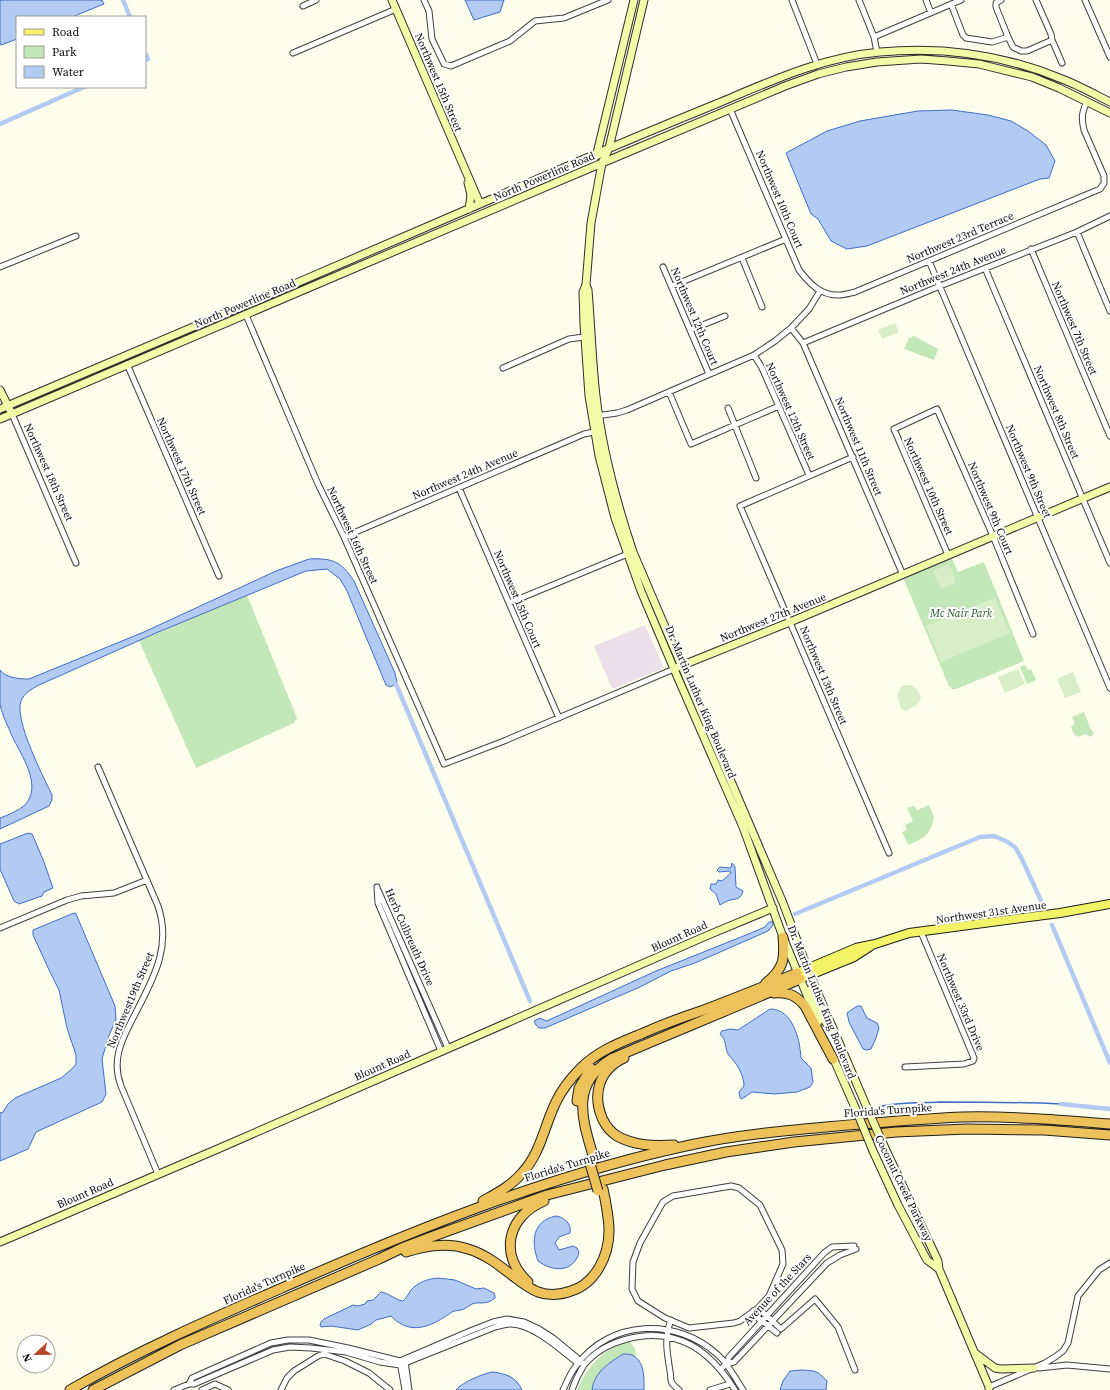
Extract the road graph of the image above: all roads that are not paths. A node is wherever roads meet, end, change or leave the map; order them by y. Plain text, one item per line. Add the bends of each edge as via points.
1 (316, 0) edge
2 (392, 0) edge
3 (424, 0) edge
4 (608, 0) edge
5 (634, 0) edge
6 (644, 0) edge
7 (792, 0) edge
8 (859, 0) edge
9 (926, 0) edge
10 (962, 0) edge
11 (1001, 0) edge
12 (1036, 0) edge
13 (1086, 0) edge
14 (951, 4) junction
15 (303, 6) dead end
16 (396, 9) junction
17 (931, 13) junction
18 (874, 37) junction
19 (1008, 37) junction
20 (1052, 40) junction
21 (877, 52) junction
22 (888, 52) junction
23 (292, 53) dead end
24 (1110, 57) edge
25 (992, 58) junction
26 (1005, 60) junction
27 (877, 62) junction
28 (1062, 63) dead end
29 (817, 64) junction
30 (865, 64) junction
31 (979, 64) junction
32 (992, 67) junction
33 (747, 91) junction
34 (1087, 101) junction
35 (1110, 102) edge
36 (730, 109) junction
37 (1110, 113) edge
38 (609, 148) junction
39 (597, 153) junction
40 (602, 162) junction
41 (466, 173) junction
42 (496, 197) junction
43 (480, 204) junction
44 (469, 209) junction
45 (486, 212) junction
46 (1110, 216) edge
47 (462, 222) junction
48 (1077, 232) junction
49 (76, 236) dead end
50 (786, 239) junction
51 (1031, 250) junction
52 (742, 258) junction
53 (929, 261) junction
54 (663, 266) dead end
55 (0, 267) edge
56 (985, 268) junction
57 (586, 285) junction
58 (672, 286) junction
59 (940, 286) junction
60 (820, 291) junction
61 (762, 307) dead end
62 (1110, 311) edge
63 (246, 315) junction
64 (725, 316) dead end
65 (791, 328) junction
66 (690, 330) junction
67 (584, 337) junction
68 (803, 343) junction
69 (136, 350) junction
70 (754, 355) junction
71 (124, 356) junction
72 (127, 364) junction
73 (503, 368) dead end
74 (116, 369) junction
75 (709, 374) junction
76 (0, 390) edge
77 (668, 392) junction
78 (8, 406) junction
79 (779, 406) junction
80 (728, 408) dead end
81 (0, 409) edge
82 (12, 414) junction
83 (595, 417) junction
84 (919, 417) joint
85 (0, 419) edge
86 (735, 426) junction
87 (594, 432) junction
88 (1110, 436) edge
89 (853, 457) junction
90 (609, 468) junction
91 (809, 475) junction
92 (756, 478) dead end
93 (459, 488) junction
94 (1110, 488) edge
95 (1083, 499) junction
96 (1038, 518) junction
97 (993, 536) junction
98 (344, 537) junction
99 (630, 553) junction
100 (948, 555) junction
101 (76, 563) dead end
102 (1110, 563) edge
103 (903, 574) junction
104 (219, 576) dead end
105 (509, 602) junction
106 (790, 622) junction
107 (1033, 634) dead end
108 (677, 668) junction
109 (1110, 688) edge
110 (559, 718) junction
111 (444, 764) joint
112 (98, 767) dead end
113 (730, 788) junction
114 (890, 853) dead end
115 (147, 880) junction
116 (1110, 904) edge
117 (773, 908) junction
118 (0, 928) edge
119 (921, 932) junction
120 (783, 937) junction
121 (809, 972) junction
122 (798, 976) junction
123 (763, 991) junction
124 (699, 1011) junction
125 (696, 1024) junction
126 (839, 1042) junction
127 (444, 1050) junction
128 (833, 1059) junction
129 (906, 1066) dead end
130 (868, 1110) joint
131 (857, 1112) joint
132 (1110, 1124) edge
133 (1110, 1135) edge
134 (697, 1144) junction
135 (592, 1160) junction
136 (158, 1174) junction
137 (573, 1189) junction
138 (600, 1190) junction
139 (453, 1216) junction
140 (0, 1242) edge
141 (843, 1246) junction
142 (822, 1256) junction
143 (833, 1258) junction
144 (379, 1259) junction
145 (1110, 1262) edge
146 (827, 1263) junction
147 (939, 1269) junction
148 (807, 1272) junction
149 (812, 1279) junction
150 (755, 1310) junction
151 (766, 1316) junction
152 (673, 1321) junction
153 (762, 1321) junction
154 (772, 1322) junction
155 (768, 1326) junction
156 (669, 1330) junction
157 (779, 1331) junction
158 (667, 1337) junction
159 (347, 1350) junction
160 (975, 1353) junction
161 (1055, 1358) junction
162 (343, 1360) junction
163 (579, 1361) junction
164 (403, 1362) junction
165 (726, 1364) junction
166 (584, 1365) junction
167 (1067, 1365) junction
168 (1034, 1368) junction
169 (721, 1369) junction
170 (1110, 1369) edge
171 (855, 1370) dead end
172 (189, 1384) junction
173 (730, 1384) junction
174 (990, 1389) edge
175 (70, 1390) edge
176 (93, 1390) edge
177 (174, 1390) edge
178 (193, 1390) edge
179 (202, 1390) edge
180 (228, 1390) edge
181 (281, 1390) edge
182 (390, 1390) edge
183 (405, 1390) edge
184 (409, 1390) edge
185 (563, 1390) edge
186 (572, 1390) edge
187 (679, 1390) edge
188 (710, 1390) edge
189 (734, 1390) edge
190 (743, 1390) edge

1 - 15 street
2 - 16 main road, Northwest 15th Street
3 - 4 street via 429,11 432,39 444,64 451,66 510,41 535,21 564,18
5 - 39 main road
6 - 38 main road, Dr. Martin Luther King Boulevard
7 - 29 street
8 - 18 street
9 - 17 street
10 - 14 street
11 - 19 street via 996,3 996,7
12 - 20 street
13 - 24 street
14 - 17 street
14 - 19 street via 966,38 992,42
16 - 23 street
16 - 41 main road, Northwest 15th Street
17 - 18 street
18 - 21 street
19 - 20 street via 1013,47 1025,51
20 - 28 street
21 - 22 main road, North Powerline Road
21 - 29 main road, North Powerline Road
21 - 30 main road via 874,58
22 - 25 main road, North Powerline Road via 948,51
22 - 27 main road
25 - 26 main road, North Powerline Road
25 - 31 main road
26 - 32 main road
26 - 35 main road, North Powerline Road via 1064,80
27 - 30 main road, North Powerline Road
27 - 31 main road, North Powerline Road via 921,60
29 - 33 main road, North Powerline Road
30 - 36 main road, North Powerline Road via 818,74
31 - 32 main road, North Powerline Road
32 - 34 main road, North Powerline Road via 1032,77
33 - 36 main road
33 - 38 main road, North Powerline Road
34 - 37 main road, North Powerline Road
34 - 53 street, Northwest 23rd Terrace via 1082,122 1104,176 1104,183 1100,189
36 - 40 main road, North Powerline Road
36 - 50 street, Northwest 10th Court
38 - 39 main road, North Powerline Road
38 - 40 main road, Dr. Martin Luther King Boulevard
39 - 40 main road
39 - 42 main road, North Powerline Road
40 - 45 main road, North Powerline Road
40 - 57 main road, Dr. Martin Luther King Boulevard via 591,223
41 - 43 main road, Northwest 15th Street
41 - 44 main road, Northwest 15th Street via 471,195
42 - 43 main road, North Powerline Road
42 - 45 main road via 486,208
43 - 44 main road, North Powerline Road
43 - 47 main road via 475,212
44 - 69 main road, North Powerline Road
45 - 47 main road, North Powerline Road
46 - 48 street, Northwest 24th Avenue
47 - 63 main road, North Powerline Road
48 - 51 street, Northwest 24th Avenue
48 - 62 street
49 - 55 street
50 - 52 street
50 - 60 street, Northwest 10th Court via 799,270 810,284
51 - 56 street, Northwest 24th Avenue
51 - 88 street, Northwest 7th Street
52 - 58 street
52 - 61 street
53 - 59 street, Northwest 9th Street
53 - 60 street, Northwest 23rd Terrace via 855,292 839,295
54 - 58 street, Northwest 12th Court
56 - 59 street, Northwest 24th Avenue
56 - 95 street, Northwest 8th Street
57 - 67 main road, Dr. Martin Luther King Boulevard via 583,292
57 - 83 main road, Dr. Martin Luther King Boulevard
58 - 66 street, Northwest 12th Court
59 - 68 street, Northwest 24th Avenue
59 - 96 street, Northwest 9th Street
60 - 65 street via 809,309
63 - 72 main road, North Powerline Road
63 - 98 street, Northwest 16th Street via 318,484
64 - 66 street
65 - 68 street, Northwest 11th Street
65 - 70 street
66 - 75 street, Northwest 12th Court
67 - 73 street via 569,339
67 - 83 main road, Dr. Martin Luther King Boulevard via 587,377
68 - 89 street, Northwest 11th Street
69 - 71 main road, North Powerline Road
69 - 72 main road
70 - 75 street
70 - 79 street, Northwest 12th Street
71 - 74 main road
71 - 78 main road, North Powerline Road
72 - 74 main road, North Powerline Road
72 - 104 street, Northwest 17th Street
74 - 82 main road, North Powerline Road
75 - 77 street
76 - 78 main road, Northwest 18th Street
77 - 83 street via 627,410
77 - 86 street via 691,444
78 - 81 main road, North Powerline Road
78 - 82 main road, Northwest 18th Street
79 - 86 street
79 - 91 street, Northwest 12th Street
80 - 86 street
82 - 85 main road, North Powerline Road
82 - 101 street, Northwest 18th Street
83 - 87 main road, Dr. Martin Luther King Boulevard
83 - 90 main road, Dr. Martin Luther King Boulevard
84 - 97 street, Northwest 9th Court via 937,409
84 - 100 street, Northwest 10th Street via 894,429
86 - 92 street
87 - 90 main road via 604,463
87 - 93 street, Northwest 24th Avenue
87 - 99 main road, Dr. Martin Luther King Boulevard via 614,515
89 - 91 street
89 - 103 street, Northwest 11th Street
90 - 99 main road, Dr. Martin Luther King Boulevard
91 - 106 street, Northwest 13th Street via 740,506
93 - 98 street, Northwest 24th Avenue
93 - 105 street, Northwest 15th Court
94 - 95 main road, Northwest 27th Avenue
95 - 96 main road, Northwest 27th Avenue
95 - 102 street, Northwest 8th Street
96 - 97 main road, Northwest 27th Avenue
96 - 109 street, Northwest 9th Street
97 - 100 main road, Northwest 27th Avenue
97 - 107 street, Northwest 9th Court
98 - 111 street, Northwest 16th Street
99 - 105 street
99 - 108 main road, Dr. Martin Luther King Boulevard
100 - 103 main road, Northwest 27th Avenue
103 - 106 main road, Northwest 27th Avenue
105 - 110 street, Northwest 15th Court
106 - 108 main road, Northwest 27th Avenue
106 - 114 street, Northwest 13th Street
108 - 110 street, Northwest 27th Avenue
108 - 113 main road, Dr. Martin Luther King Boulevard
108 - 113 main road, Dr. Martin Luther King Boulevard via 717,766
110 - 111 street, Northwest 27th Avenue
112 - 115 street, Northwest19th Street
113 - 117 main road, Dr. Martin Luther King Boulevard
113 - 121 main road, Dr. Martin Luther King Boulevard via 740,810 744,812
115 - 118 street via 114,893 67,900
115 - 136 street, Northwest19th Street via 160,913 164,943 156,970 120,1044 117,1070 120,1086
116 - 119 main road, Northwest 31st Avenue
117 - 120 main road, Dr. Martin Luther King Boulevard
117 - 127 main road, Blount Road
119 - 121 main road, Northwest 31st Avenue via 856,948
119 - 129 street, Northwest 33rd Drive via 974,1058 973,1061 964,1064
120 - 122 main road, Dr. Martin Luther King Boulevard
120 - 123 highway via 785,952 780,969
121 - 122 main road, Northwest 31st Avenue
121 - 126 main road, Dr. Martin Luther King Boulevard
122 - 123 highway
122 - 126 main road via 805,982 833,1036
122 - 128 main road, Dr. Martin Luther King Boulevard
123 - 124 highway
123 - 125 highway
123 - 128 highway via 782,992 799,998
124 - 135 highway via 682,1022 606,1054 584,1078 576,1100 578,1123
124 - 139 highway via 605,1049 591,1059 562,1091 537,1151 522,1173 502,1191
125 - 134 highway via 682,1033 616,1062 599,1084 597,1098 606,1126 628,1141 647,1146
125 - 135 highway via 611,1059 595,1072 583,1095 582,1108
126 - 130 main road, Dr. Martin Luther King Boulevard
127 - 127 street, Herb Culbreath Drive via 377,887 378,902 387,924
127 - 136 main road, Blount Road
128 - 131 main road, Dr. Martin Luther King Boulevard
130 - 147 main road, Coconut Creek Parkway, bridge via 938,1261
131 - 147 main road, Coconut Creek Parkway, bridge via 895,1198 927,1260
132 - 134 highway, Florida's Turnpike via 965,1117 894,1120 771,1132
133 - 137 highway, Florida's Turnpike via 1044,1130 967,1129 896,1132 794,1142 665,1165
134 - 139 highway, Florida's Turnpike via 554,1181
135 - 138 highway
136 - 140 main road, Blount Road
137 - 138 highway via 530,1209 514,1226 511,1251 514,1263 520,1274 535,1286 562,1289 572,1286 593,1267 603,1236
137 - 144 highway, Florida's Turnpike via 547,1195 473,1221
138 - 144 highway via 608,1220 607,1249 591,1280 573,1290 555,1295 538,1292 483,1255 451,1245 432,1246
139 - 175 highway, Florida's Turnpike via 173,1336
141 - 142 street, Avenue of the Stars via 832,1246
141 - 143 street
141 - 143 street, Avenue of the Stars via 855,1247
142 - 146 street
142 - 148 street, Avenue of the Stars
143 - 146 street, Avenue of the Stars
144 - 176 highway, Florida's Turnpike via 180,1345
145 - 161 street via 1099,1270 1078,1296 1068,1343
146 - 149 street, Avenue of the Stars
147 - 160 main road, Coconut Creek Parkway
148 - 149 street
148 - 151 street, Avenue of the Stars
149 - 154 street, Avenue of the Stars
150 - 151 street
150 - 152 street via 734,1323 689,1328
150 - 152 street via 769,1296 783,1264 782,1250 760,1205 739,1188 731,1186 673,1196 663,1202 640,1243 633,1262 632,1288 638,1301
150 - 153 street
151 - 153 street, Avenue of the Stars
151 - 154 street
152 - 156 street via 674,1328
153 - 155 street
153 - 165 street, Avenue of the Stars via 729,1356
154 - 155 street, Avenue of the Stars
154 - 157 street
155 - 157 street
155 - 165 street, Avenue of the Stars via 734,1362
156 - 158 street
156 - 163 street via 634,1329 618,1333 604,1340
156 - 165 street via 701,1343
157 - 171 street via 815,1299 838,1327
158 - 166 street via 637,1336 623,1340 609,1346
158 - 169 street via 691,1346
158 - 187 street via 672,1383
159 - 162 street
159 - 164 street
159 - 172 street via 309,1340 271,1343 192,1378
160 - 168 main road via 995,1368
160 - 174 main road, Coconut Creek Parkway
161 - 167 street
161 - 168 street
162 - 181 street via 324,1354 318,1356 287,1378
162 - 182 street via 369,1373
163 - 164 street via 559,1342 539,1329 524,1322 507,1319 470,1331
163 - 166 street
163 - 185 street
164 - 183 street
164 - 184 street
165 - 169 street, Avenue of the Stars
165 - 190 street
166 - 186 street
167 - 168 street
167 - 170 street
168 - 174 street
169 - 173 street
172 - 177 street
172 - 178 street
173 - 188 street
173 - 189 street
179 - 180 street via 215,1384

